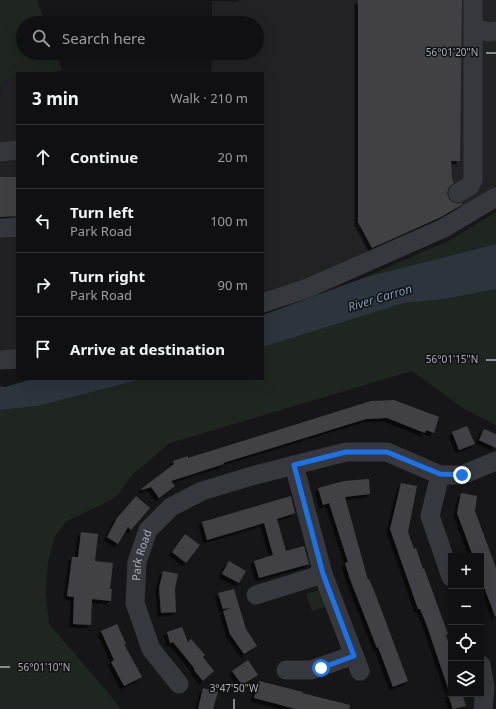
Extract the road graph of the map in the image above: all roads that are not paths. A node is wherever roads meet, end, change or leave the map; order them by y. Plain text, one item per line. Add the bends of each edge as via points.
1 (473, 0) edge
2 (473, 27) junction
3 (496, 31) edge
4 (16, 150) edge
5 (0, 152) edge
6 (458, 193) dead end
7 (496, 196) edge
8 (16, 227) edge
9 (0, 228) edge
10 (264, 303) edge
11 (16, 359) edge
12 (0, 360) edge
13 (496, 461) edge
14 (294, 465) junction
15 (440, 474) junction
16 (448, 568) edge
17 (323, 574) junction
18 (256, 595) dead end
19 (286, 670) dead end
20 (484, 671) edge
21 (179, 684) dead end
22 (491, 685) edge
23 (483, 709) edge

1 - 2 street
2 - 3 street via 488,32
2 - 6 street via 473,179 470,186
4 - 5 street
7 - 10 street via 444,228 308,288
8 - 9 street
11 - 12 street
13 - 15 street, Park Road via 462,475
14 - 15 street, Park Road via 346,452 387,452
14 - 17 street
14 - 21 street, Park Road via 202,491 171,507 148,530 137,562 135,603 151,649
15 - 16 street via 430,516
17 - 18 street
17 - 19 street via 357,663 311,670
20 - 22 street
22 - 23 street

